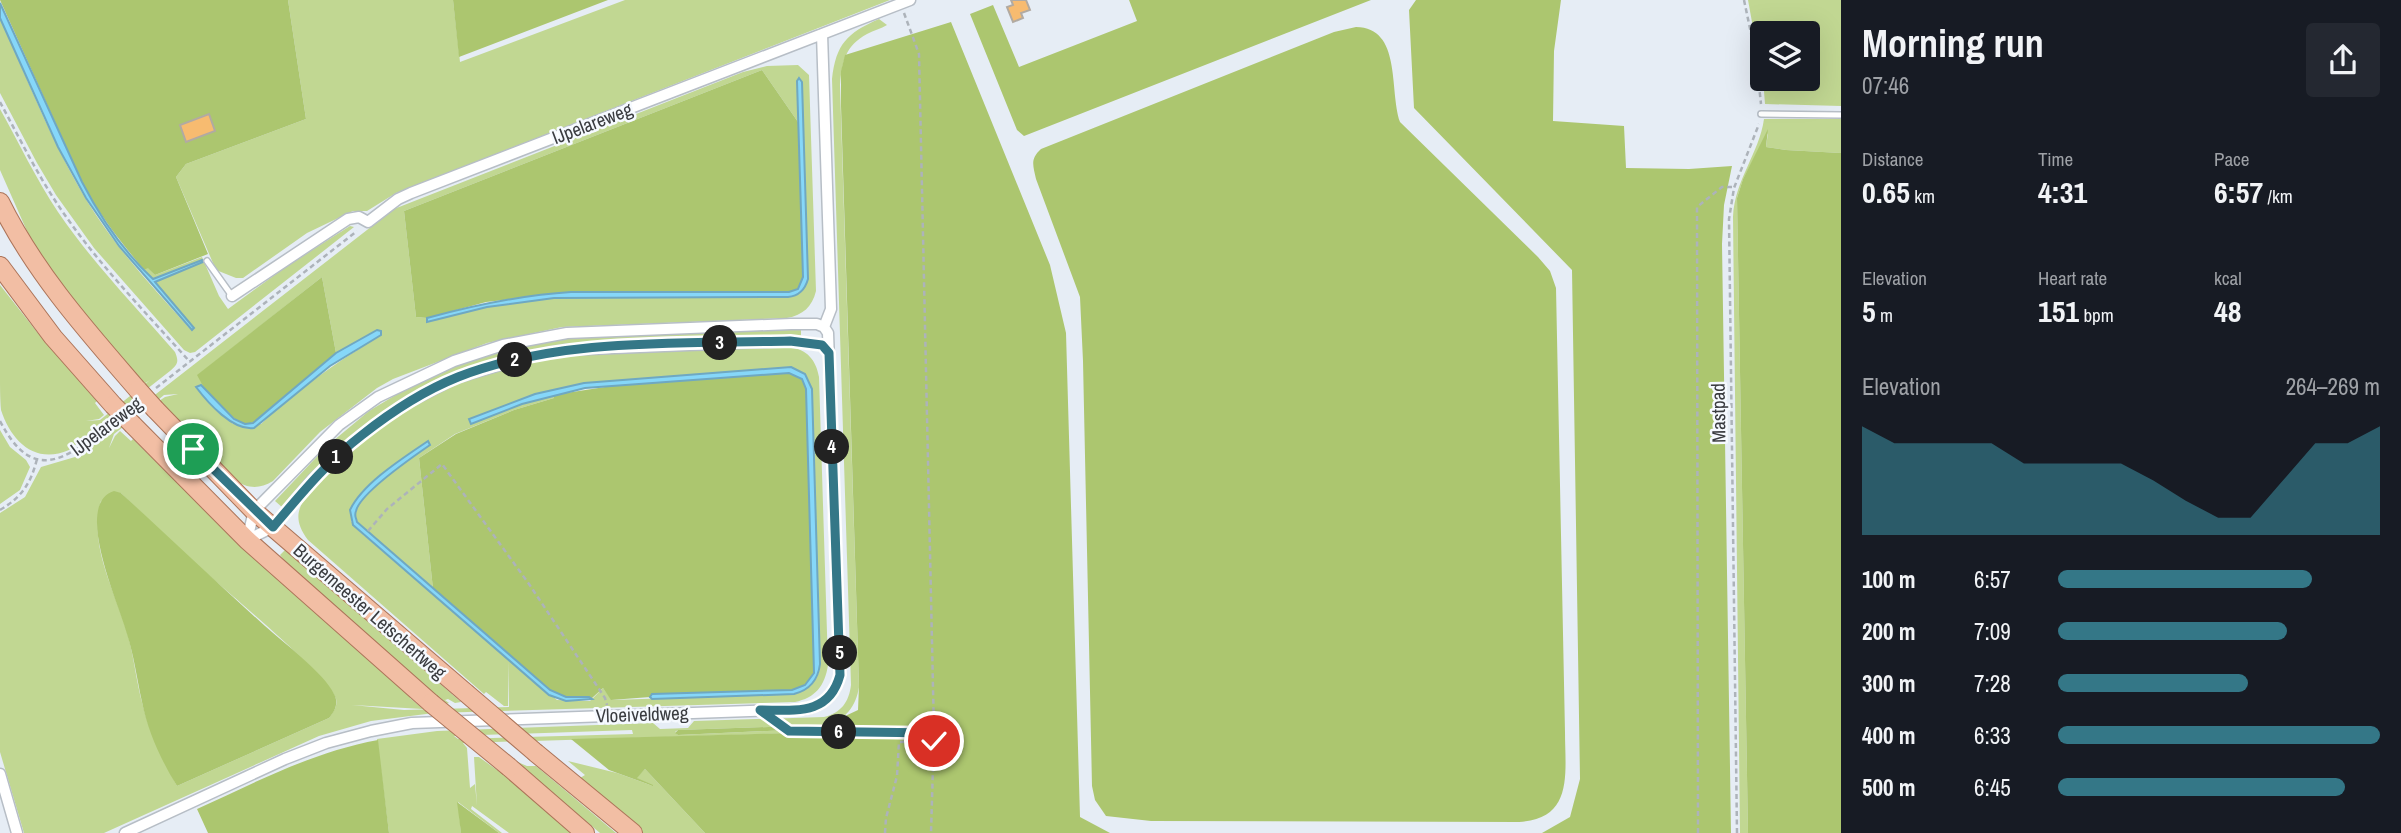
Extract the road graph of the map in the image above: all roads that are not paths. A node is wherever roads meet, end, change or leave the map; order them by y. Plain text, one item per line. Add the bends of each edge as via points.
1 (905, 2) edge
2 (822, 34) junction
3 (1761, 114) road end
4 (1841, 115) edge
5 (0, 202) edge
6 (207, 261) dead end
7 (0, 266) edge
8 (232, 296) joint
9 (824, 327) junction
10 (829, 353) junction
11 (254, 511) junction
12 (273, 527) junction
13 (247, 540) junction
14 (0, 774) edge
15 (17, 833) edge
16 (125, 833) edge
17 (585, 833) edge
18 (633, 833) edge

1 - 2 street, IJpelareweg
2 - 8 street, IJpelareweg via 411,193 368,222 359,216 348,219
2 - 9 street via 831,309
3 - 4 lane
5 - 11 main road, Burgemeester Letschertweg via 51,286 147,398
6 - 8 lane, IJpelareweg
7 - 13 main road, Burgemeester Letschertweg via 52,337 121,417
9 - 10 street, Vloeiveldweg
9 - 11 street via 791,324 577,332 478,352 407,382 361,409 315,448
10 - 12 street via 822,345 790,341 596,347 490,366 425,393 361,435 313,479
10 - 16 street, Vloeiveldweg via 840,675 836,689 816,707 412,723 372,730 285,759
11 - 12 main road, Burgemeester Letschertweg
11 - 13 street
12 - 13 street
12 - 18 main road, Burgemeester Letschertweg, bridge
13 - 17 main road, Burgemeester Letschertweg, bridge
14 - 15 street

